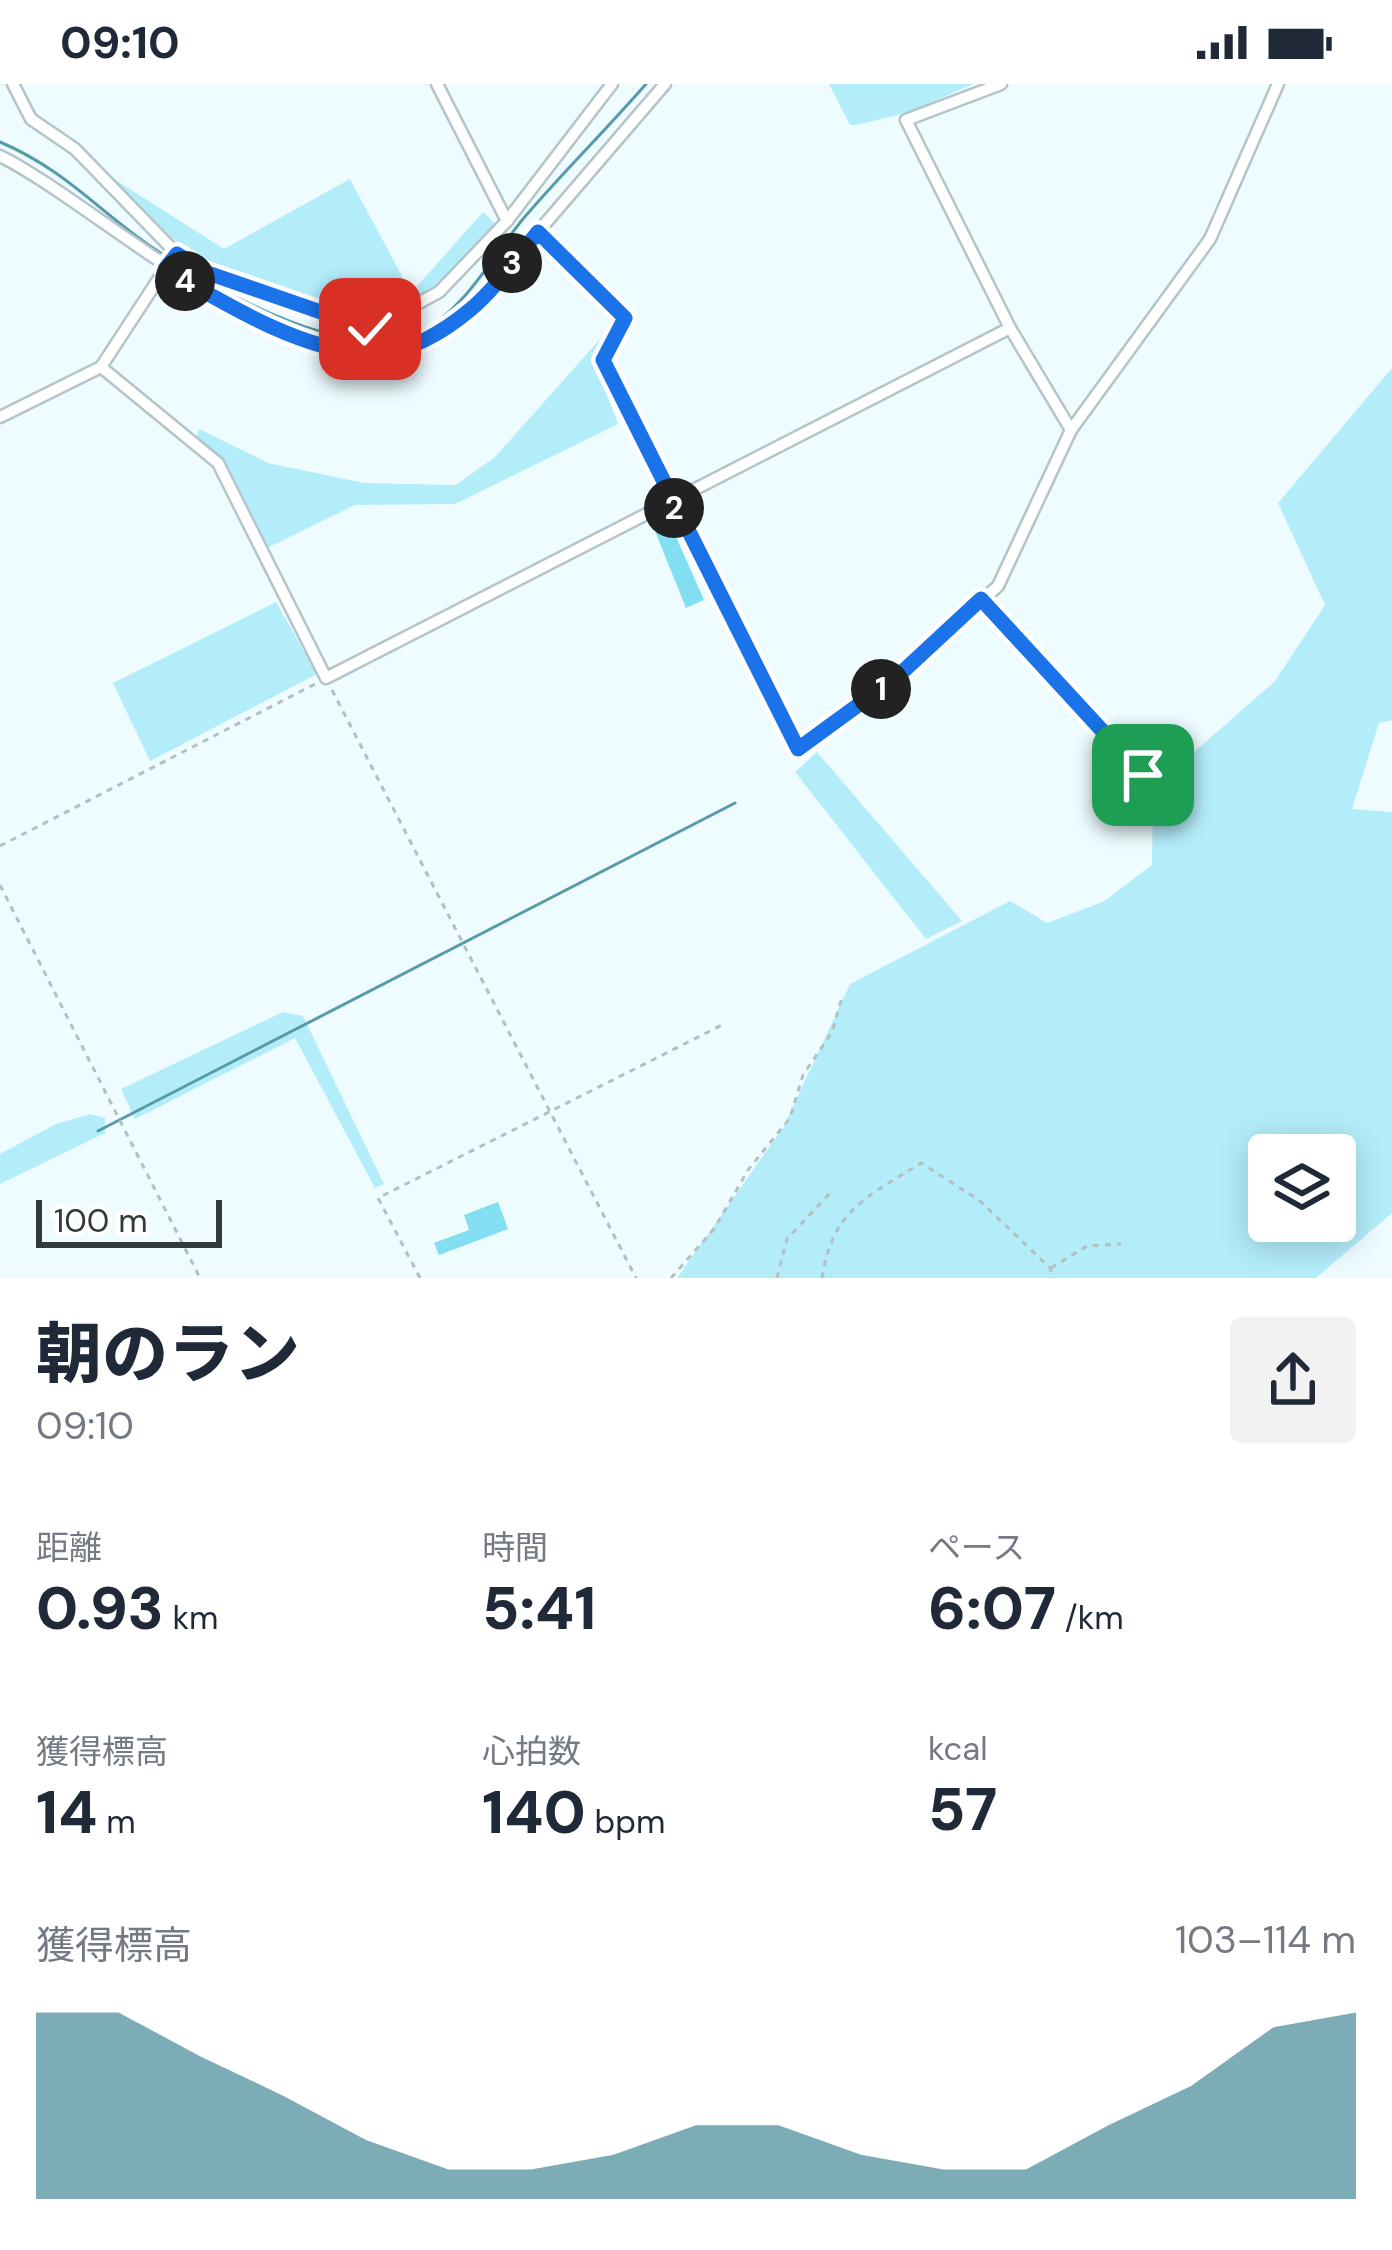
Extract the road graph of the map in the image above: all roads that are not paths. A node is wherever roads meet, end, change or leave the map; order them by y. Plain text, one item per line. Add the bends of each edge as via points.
1 (13, 84) edge
2 (437, 84) edge
3 (612, 84) edge
4 (665, 84) edge
5 (1001, 84) edge
6 (1278, 84) edge
7 (0, 156) edge
8 (506, 221) junction
9 (538, 232) junction
10 (177, 254) junction
11 (165, 269) junction
12 (1010, 328) junction
13 (100, 367) junction
14 (0, 418) edge
15 (1071, 430) junction
16 (671, 502) junction

1 - 10 street via 31,119 75,148
2 - 8 street
3 - 8 street
4 - 9 street
5 - 12 street via 906,120
6 - 15 street via 1210,239
7 - 11 street via 42,177
8 - 10 street via 439,292 370,329 205,272
9 - 11 street via 473,308 421,343 372,354 292,332
9 - 16 street via 625,318 603,360
10 - 11 street
11 - 13 street
12 - 15 street
12 - 16 street
13 - 14 street
13 - 16 street via 218,463 326,678
15 - 16 street via 998,586 898,676 798,749

